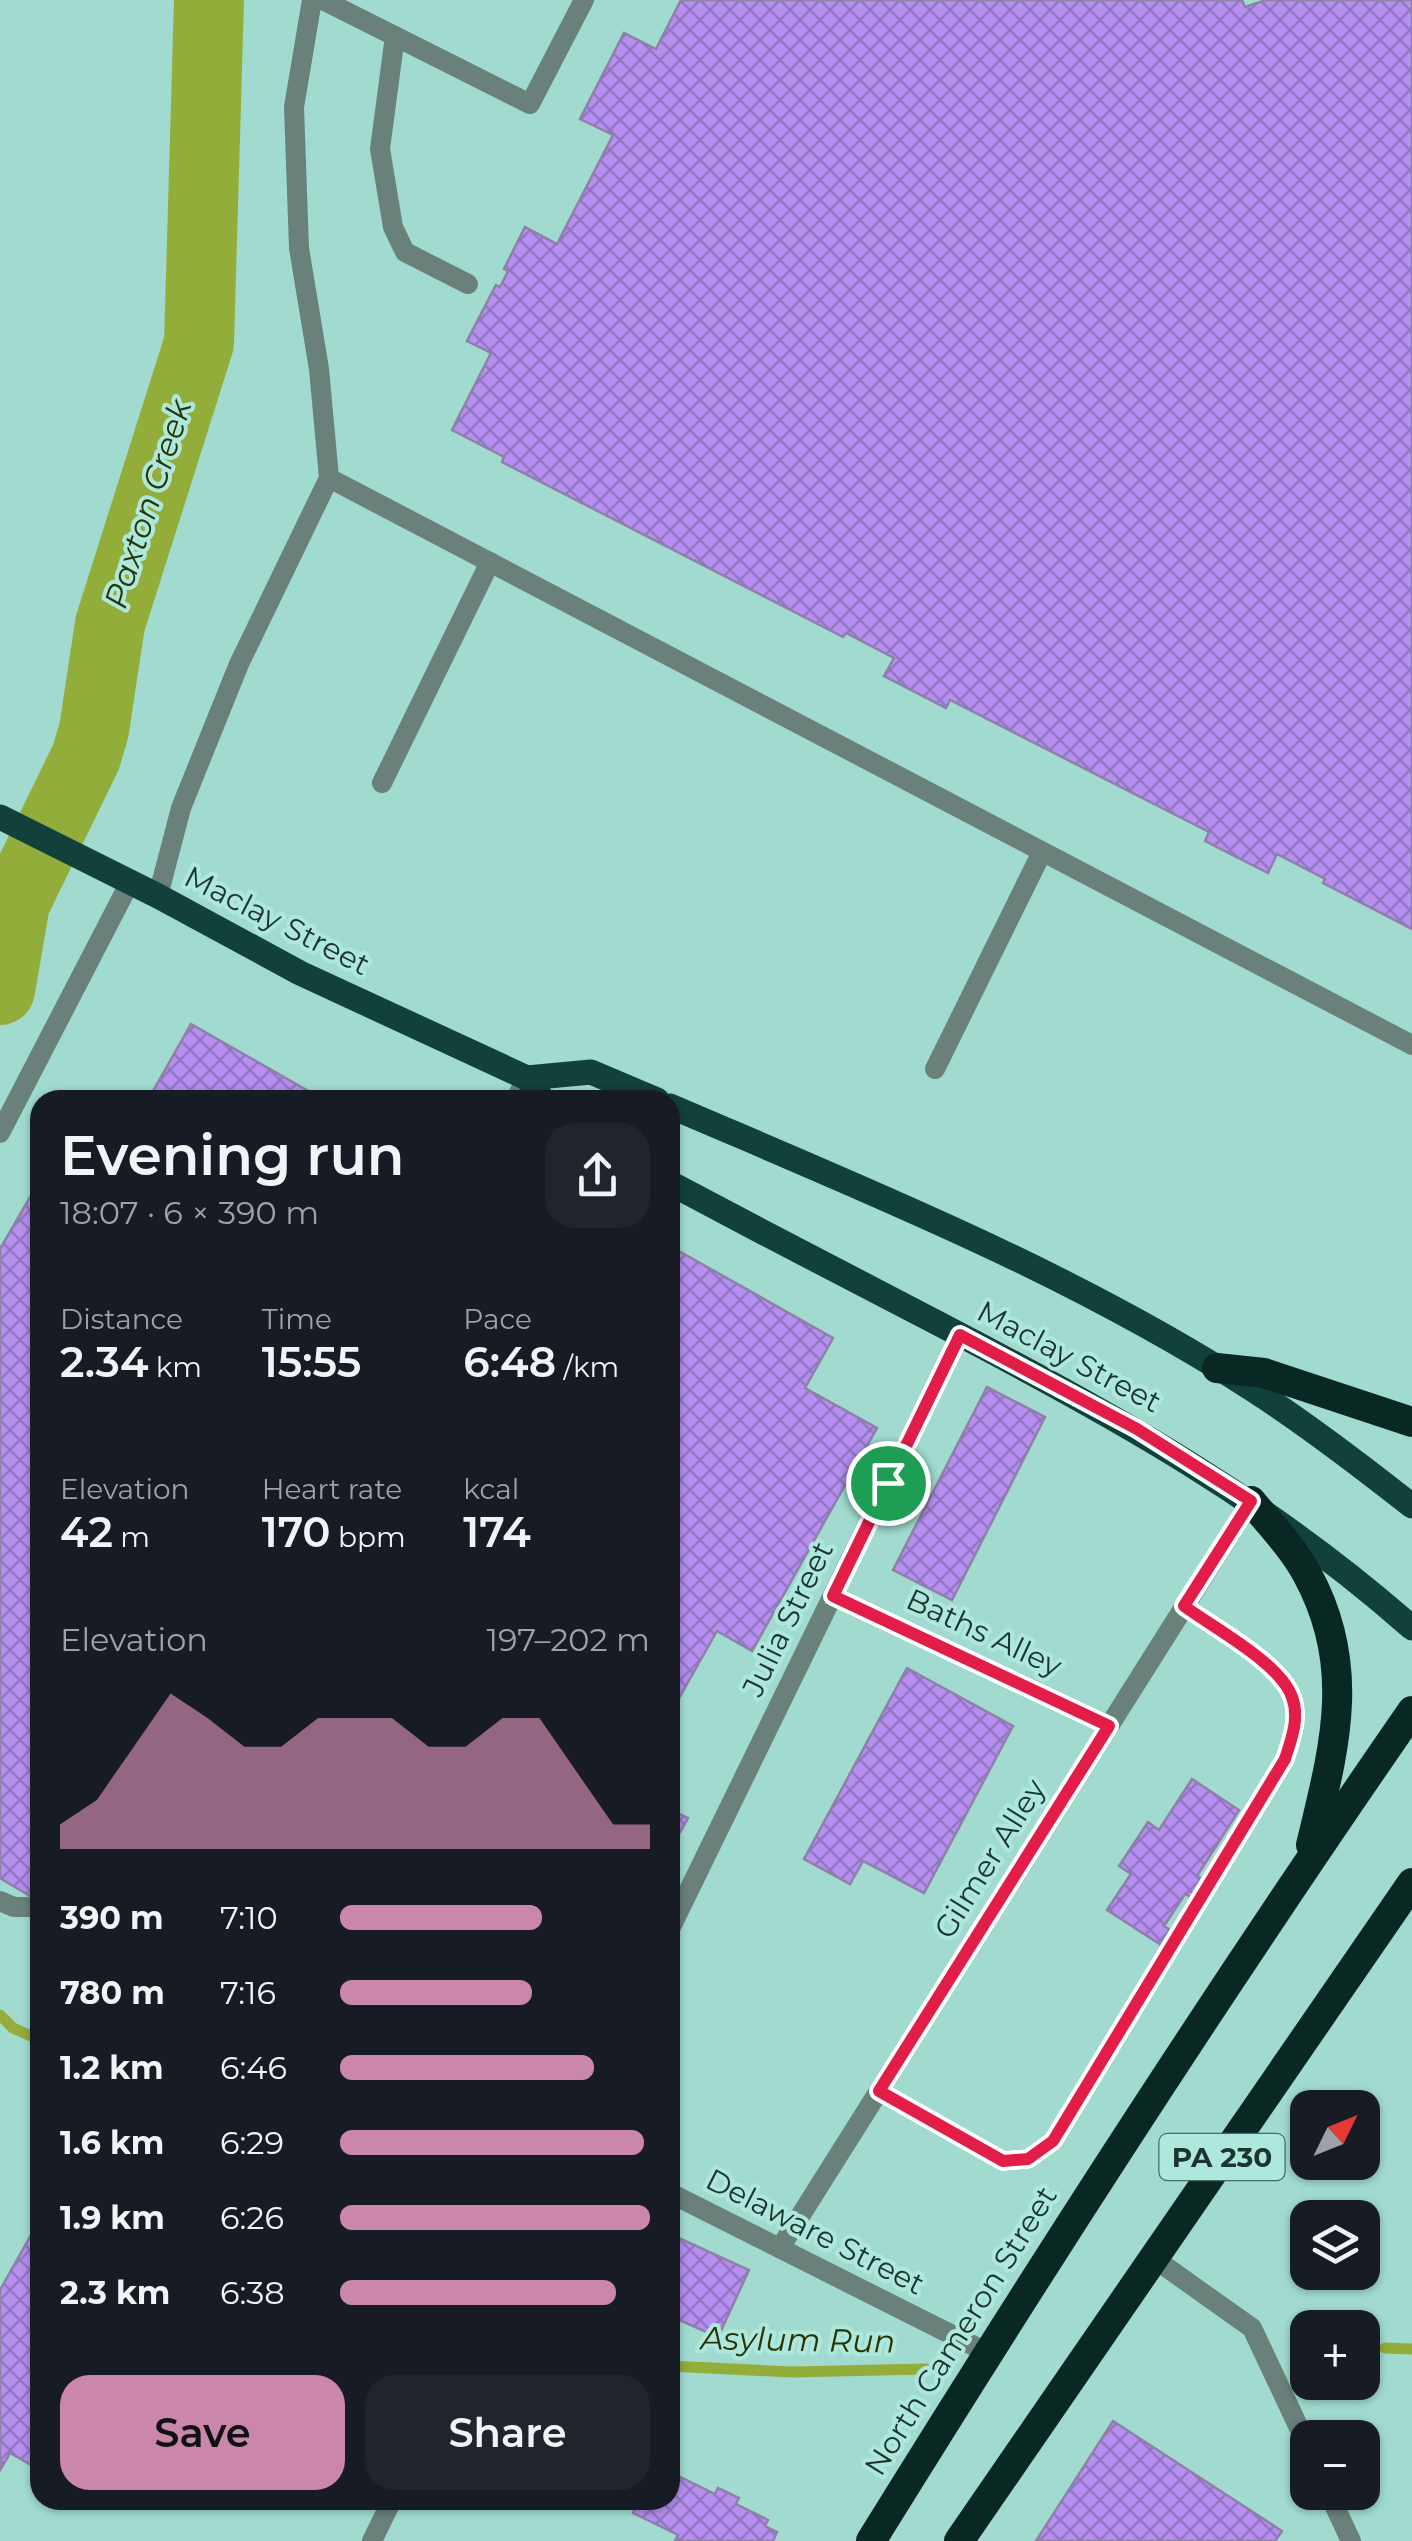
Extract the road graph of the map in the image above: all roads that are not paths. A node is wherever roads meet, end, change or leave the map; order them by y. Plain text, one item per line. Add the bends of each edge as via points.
1 (312, 0) edge
2 (322, 0) edge
3 (584, 0) edge
4 (395, 36) junction
5 (468, 284) dead end
6 (329, 478) junction
7 (490, 562) junction
8 (382, 782) dead end
9 (7, 821) edge
10 (1042, 852) junction
11 (129, 884) junction
12 (158, 896) junction
13 (1412, 1045) edge
14 (935, 1069) dead end
15 (521, 1089) edge
16 (633, 1090) edge
17 (680, 1110) edge
18 (0, 1133) edge
19 (680, 1189) edge
20 (960, 1335) junction
21 (1217, 1368) junction
22 (1412, 1422) edge
23 (1251, 1501) junction
24 (1412, 1506) edge
25 (833, 1596) junction
26 (1184, 1606) junction
27 (1412, 1628) edge
28 (1412, 1711) edge
29 (1109, 1726) junction
30 (1307, 1862) junction
31 (1406, 1895) edge
32 (0, 1902) edge
33 (30, 1906) edge
34 (680, 1910) edge
35 (879, 2091) junction
36 (680, 2197) edge
37 (780, 2248) junction
38 (1152, 2257) junction
39 (988, 2353) junction
40 (1295, 2420) edge
41 (387, 2510) edge
42 (1336, 2510) edge
43 (372, 2541) edge
44 (871, 2541) edge
45 (958, 2541) edge
46 (1351, 2541) edge

1 - 6 street via 294,107 298,230
2 - 4 street
3 - 4 street via 530,104
4 - 5 street via 380,149 393,226 405,252
6 - 7 street
6 - 12 street via 239,664 181,808
7 - 8 street
7 - 10 street
9 - 11 main road, Maclay Street
10 - 13 street
10 - 14 street
11 - 12 main road, Maclay Street
11 - 18 street
12 - 15 main road, Maclay Street
15 - 16 main road via 591,1072
17 - 21 main road, Maclay Street via 1015,1258
19 - 20 main road, Maclay Street
20 - 23 main road, Maclay Street via 1137,1429
20 - 25 street, Julia Street
21 - 22 highway via 1264,1373
21 - 24 main road, Maclay Street
23 - 26 street, Gilmer Alley
23 - 27 main road, Maclay Street
23 - 30 highway via 1306,1572 1334,1646 1336,1729
25 - 29 street, Baths Alley
25 - 34 street, Julia Street
26 - 29 street, Gilmer Alley
26 - 35 street via 1277,1672 1293,1698 1295,1726 1285,1759 1053,2141 1028,2159 1003,2161
28 - 30 highway, North Cameron Street / PA 230
29 - 35 street, Gilmer Alley
30 - 39 highway, North Cameron Street / PA 230
31 - 38 highway, PA 230
32 - 33 street
35 - 37 street, Gilmer Alley
36 - 37 street, Delaware Street
37 - 39 street, Delaware Street
38 - 40 street via 1252,2328
38 - 45 highway, PA 230
39 - 44 highway, North Cameron Street / PA 230
41 - 43 street
42 - 46 street

